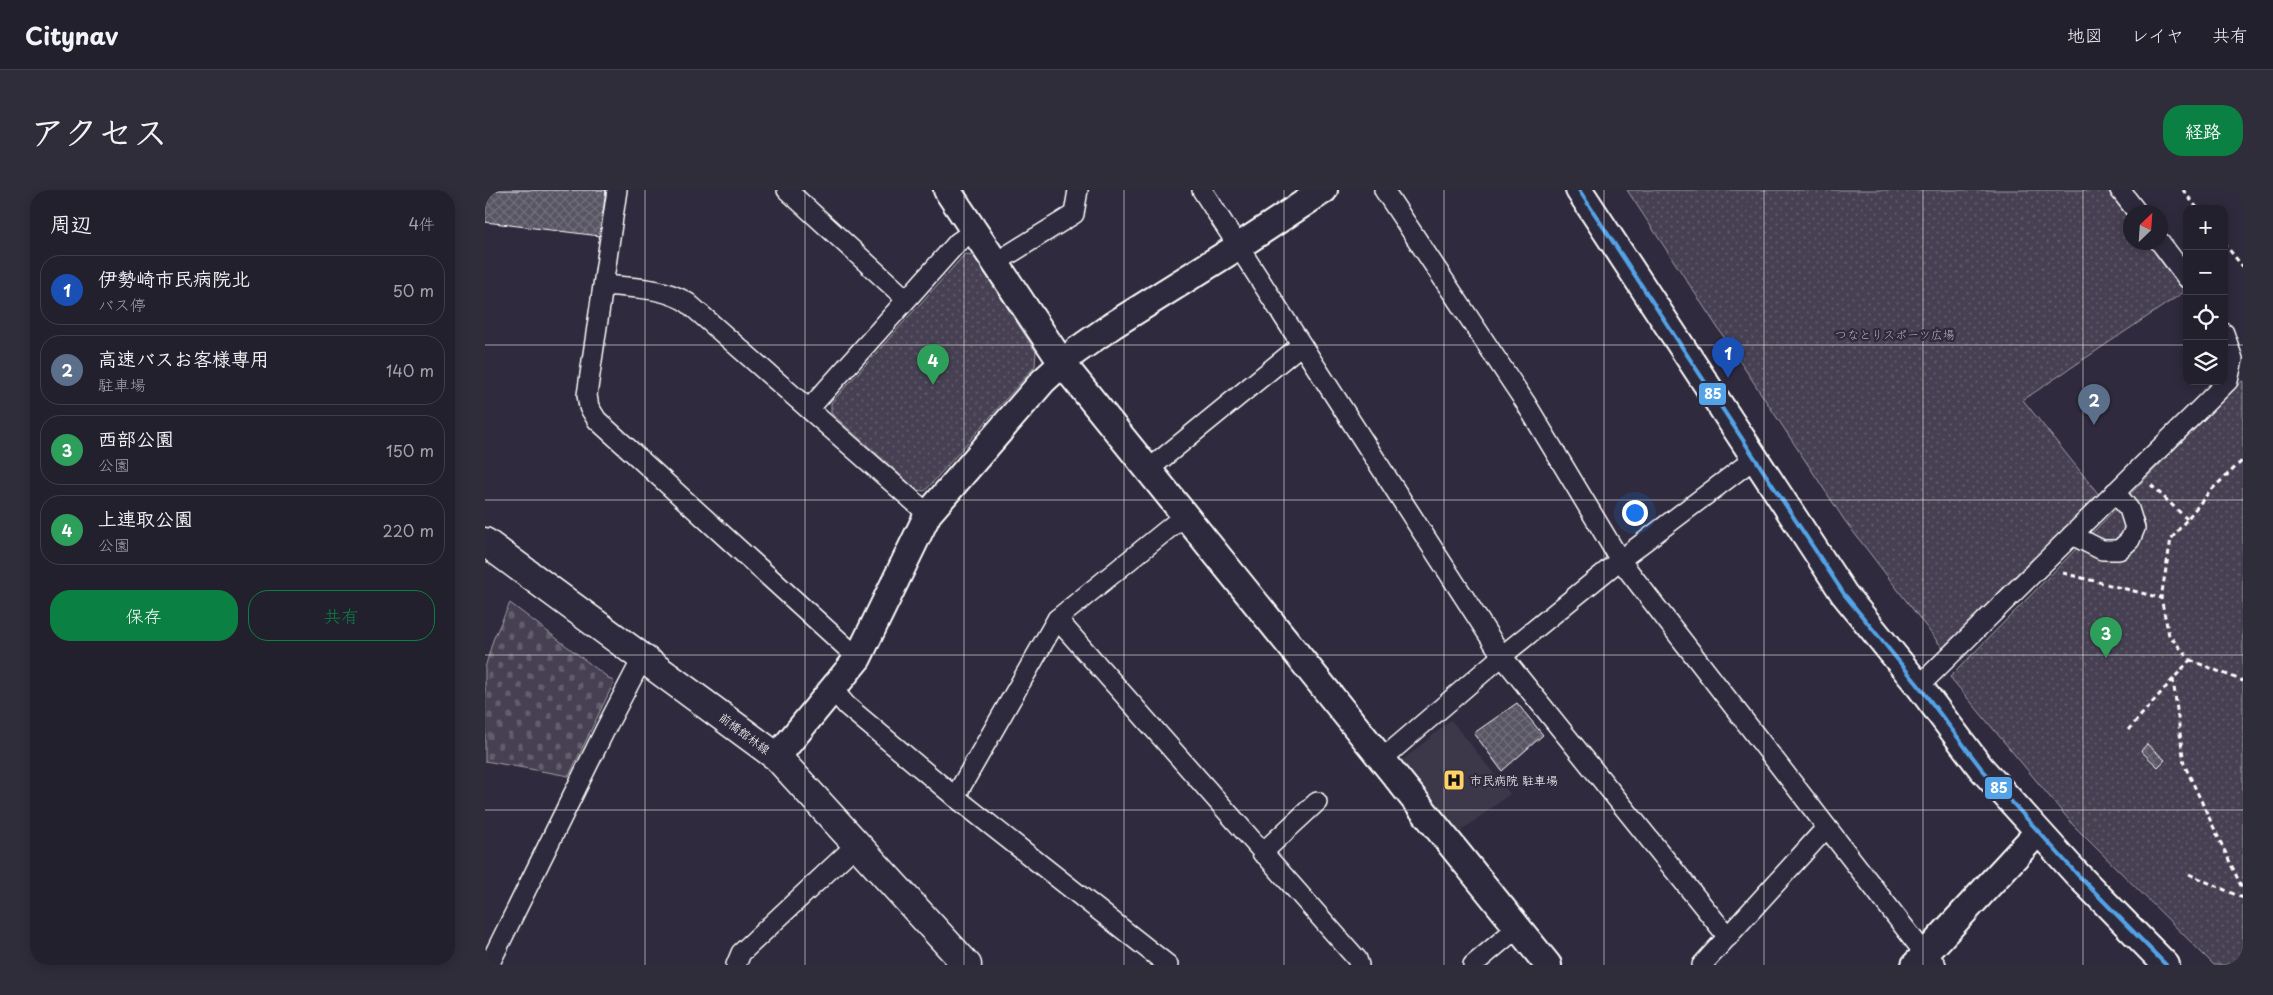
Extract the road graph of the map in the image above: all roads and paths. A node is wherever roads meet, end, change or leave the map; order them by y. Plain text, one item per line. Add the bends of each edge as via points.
1 (617, 190) edge
2 (787, 190) edge
3 (947, 190) edge
4 (1079, 190) edge
5 (1202, 190) edge
6 (1324, 190) edge
7 (1384, 190) edge
8 (1579, 190) edge
9 (2120, 190) edge
10 (2183, 190) edge
11 (2132, 205) edge
12 (2195, 205) edge
13 (974, 231) junction
14 (1239, 246) junction
15 (2228, 248) edge
16 (2166, 250) edge
17 (995, 263) junction
18 (2243, 267) edge
19 (2183, 273) edge
20 (605, 285) junction
21 (906, 298) junction
22 (2226, 340) edge
23 (1301, 345) junction
24 (1062, 364) junction
25 (809, 409) junction
26 (1755, 458) junction
27 (2243, 460) edge
28 (1148, 470) junction
29 (2145, 480) dead end
30 (2115, 492) junction
31 (928, 514) junction
32 (1184, 516) junction
33 (2187, 519) junction
34 (2072, 535) junction
35 (485, 542) edge
36 (1620, 560) junction
37 (2055, 571) dead end
38 (2161, 598) junction
39 (1057, 619) junction
40 (1502, 656) junction
41 (643, 657) junction
42 (858, 658) junction
43 (2190, 660) junction
44 (2173, 680) junction
45 (2243, 681) edge
46 (1919, 686) junction
47 (833, 690) junction
48 (2128, 730) dead end
49 (777, 757) junction
50 (1381, 760) junction
51 (955, 797) junction
52 (1317, 802) dead end
53 (1827, 828) junction
54 (2038, 832) junction
55 (857, 844) junction
56 (1262, 853) junction
57 (2189, 874) dead end
58 (2243, 890) edge
59 (2243, 898) edge
60 (1518, 927) junction
61 (1728, 937) junction
62 (1925, 961) edge
63 (489, 965) edge
64 (736, 965) edge
65 (967, 965) edge
66 (1168, 965) edge
67 (1359, 965) edge
68 (1473, 965) edge
69 (1548, 965) edge
70 (1703, 965) edge
71 (2166, 965) edge

1 - 20 street
2 - 21 street
3 - 13 street
4 - 17 street via 1074,214
5 - 14 street
6 - 14 street
7 - 36 street via 1525,402
8 - 26 street
9 - 11 street
10 - 12 path
13 - 17 street
13 - 21 street via 958,242
14 - 23 street
14 - 24 street via 1113,325
15 - 18 path
16 - 19 street
17 - 24 street
20 - 25 street via 676,295
20 - 42 street via 587,395 589,407 597,420
21 - 25 street
22 - 30 street via 2233,359 2228,381
23 - 28 street
23 - 40 street
24 - 28 street
24 - 31 street via 1043,381
25 - 31 street
26 - 36 street
26 - 46 street via 1844,594
27 - 33 path via 2209,492
28 - 32 street
29 - 33 path
30 - 34 street
30 - 34 street via 2129,510 2135,528 2129,540 2119,550 2103,550
31 - 42 street
32 - 39 street
32 - 50 street
33 - 38 path via 2171,539
34 - 46 street
35 - 41 main road, 前橋館林線
36 - 40 street
36 - 53 street
37 - 38 path
38 - 43 path via 2169,635
39 - 51 street
39 - 56 street
40 - 50 street
40 - 61 street
41 - 49 main road, 前橋館林線
41 - 63 street
42 - 47 street
43 - 44 path
43 - 45 path
44 - 48 path
44 - 58 path via 2185,764
46 - 54 street via 1981,768
47 - 49 street
47 - 51 street via 847,706
49 - 55 main road, 前橋館林線
50 - 60 street
51 - 66 street
52 - 56 street
53 - 61 street
53 - 62 street
54 - 62 street
54 - 71 street
55 - 64 street via 741,953
55 - 65 main road, 前橋館林線
56 - 67 street
57 - 59 path
60 - 68 street
60 - 69 street
61 - 70 street

